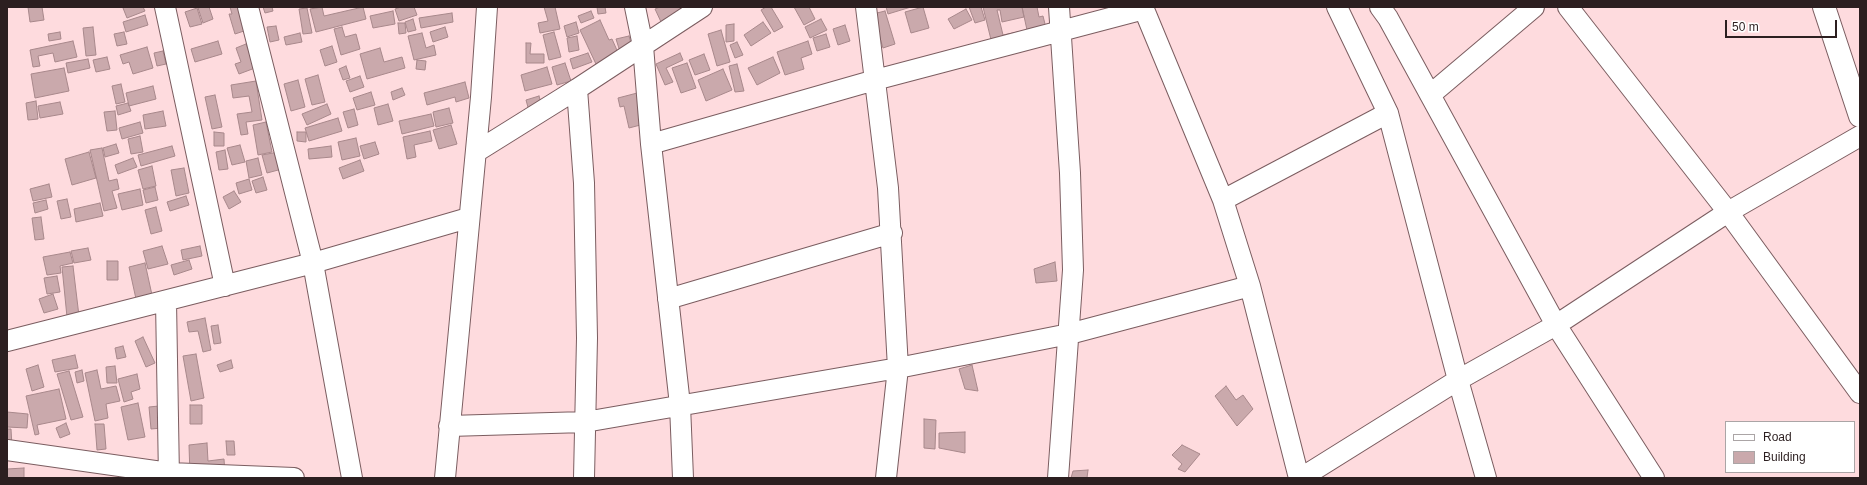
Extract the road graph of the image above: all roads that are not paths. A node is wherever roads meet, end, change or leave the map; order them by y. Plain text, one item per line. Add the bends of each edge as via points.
1 (165, 7) edge
2 (248, 7) edge
3 (487, 7) edge
4 (635, 7) edge
5 (702, 7) edge
6 (866, 7) edge
7 (1058, 7) edge
8 (1337, 7) edge
9 (1380, 7) edge
10 (1534, 7) edge
11 (1568, 7) edge
12 (1824, 7) edge
13 (1143, 8) edge
14 (1060, 30) junction
15 (643, 46) junction
16 (875, 80) junction
17 (578, 89) junction
18 (1430, 95) junction
19 (1859, 108) edge
20 (1388, 113) junction
21 (1860, 136) edge
22 (651, 144) junction
23 (476, 152) junction
24 (1223, 200) junction
25 (1728, 212) junction
26 (468, 218) junction
27 (892, 233) junction
28 (313, 263) junction
29 (225, 286) junction
30 (1250, 286) junction
31 (668, 299) junction
32 (166, 301) junction
33 (1556, 325) junction
34 (1069, 334) junction
35 (7, 341) edge
36 (898, 368) junction
37 (1458, 380) junction
38 (1860, 393) edge
39 (680, 406) junction
40 (585, 422) junction
41 (449, 426) junction
42 (7, 450) edge
43 (169, 475) edge
44 (294, 478) edge
45 (352, 478) edge
46 (444, 478) edge
47 (584, 478) edge
48 (683, 478) edge
49 (886, 478) edge
50 (1058, 478) edge
51 (1300, 478) edge
52 (1486, 478) edge
53 (1654, 478) edge

1 - 29 street
2 - 28 street
3 - 23 street
4 - 15 street
5 - 15 street
6 - 16 street
7 - 14 street
8 - 20 street
9 - 18 street
10 - 18 street
11 - 25 street
12 - 19 main road
13 - 14 street
13 - 24 street
14 - 16 street
14 - 34 street via 1070,173 1073,270
15 - 17 street
15 - 22 street
16 - 22 street
16 - 27 street via 885,151
17 - 23 street
17 - 40 street via 584,183 587,338
18 - 33 street
20 - 24 street
20 - 37 street
21 - 25 street
22 - 31 street
23 - 26 street
24 - 30 street
25 - 33 street
25 - 38 street
26 - 28 street
26 - 41 street
27 - 31 street
27 - 36 street
28 - 29 street
28 - 45 street
29 - 32 street
30 - 34 street
30 - 51 street
31 - 39 street
32 - 35 street
32 - 43 street
33 - 37 street
33 - 53 street
34 - 36 street
34 - 50 street
36 - 39 street
36 - 49 street
37 - 51 street
37 - 52 street
39 - 40 street
39 - 48 street
40 - 41 street
40 - 47 street
41 - 46 street
42 - 43 street
43 - 44 street

